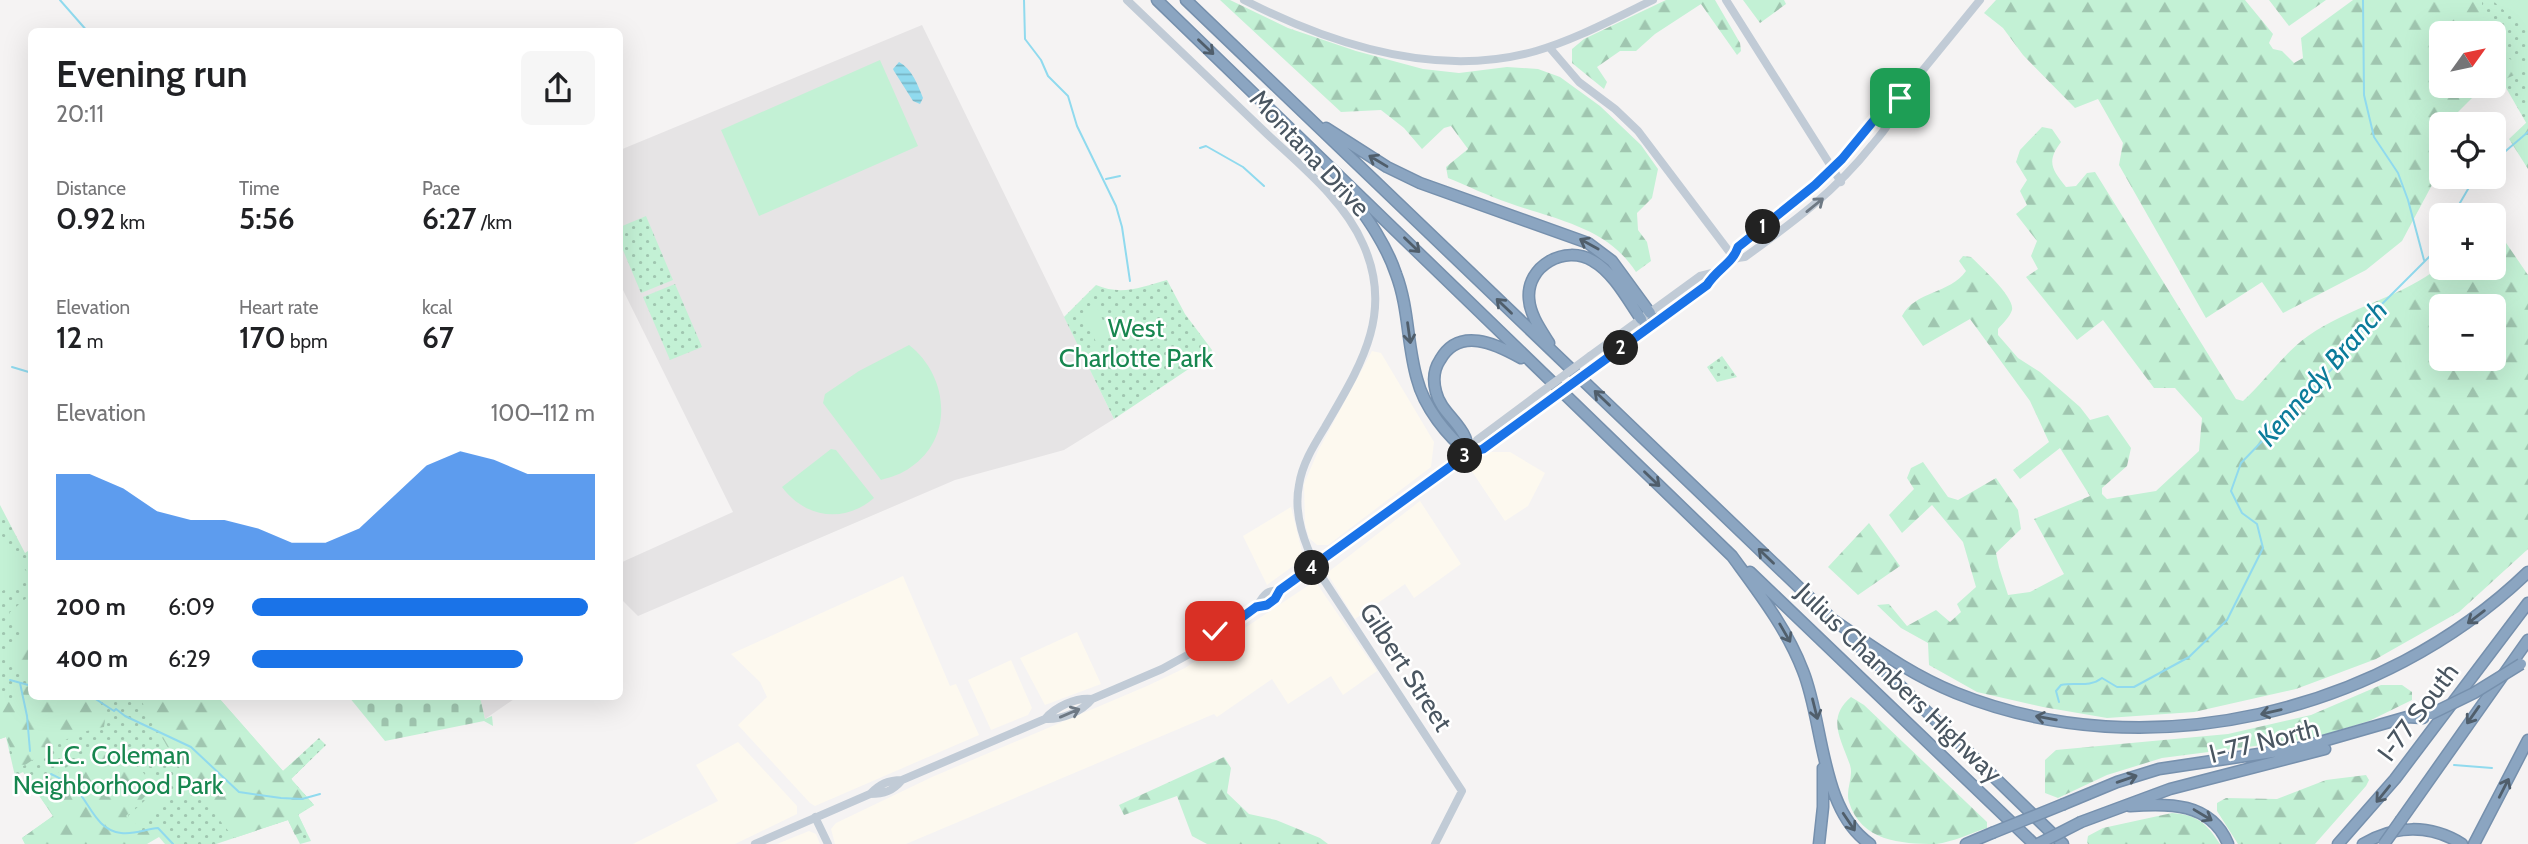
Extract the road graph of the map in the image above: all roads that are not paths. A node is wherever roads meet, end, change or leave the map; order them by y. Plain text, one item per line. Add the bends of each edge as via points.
1 (1127, 0) edge
2 (1157, 0) edge
3 (1186, 0) edge
4 (1244, 0) edge
5 (1653, 0) edge
6 (1726, 0) edge
7 (1980, 0) edge
8 (1549, 47) junction
9 (1896, 103) junction
10 (1303, 113) junction
11 (1327, 164) junction
12 (1833, 168) junction
13 (1840, 182) junction
14 (1734, 258) junction
15 (1716, 272) junction
16 (1645, 316) junction
17 (1554, 352) junction
18 (1532, 363) junction
19 (1469, 453) junction
20 (1732, 556) junction
21 (1315, 565) junction
22 (2528, 572) edge
23 (2528, 603) edge
24 (1833, 620) junction
25 (2528, 640) edge
26 (2524, 662) edge
27 (2427, 716) junction
28 (2528, 740) edge
29 (1822, 747) junction
30 (2116, 807) junction
31 (816, 817) junction
32 (2476, 840) edge
33 (755, 844) edge
34 (828, 844) edge
35 (1435, 844) edge
36 (1819, 844) edge
37 (1870, 844) edge
38 (1966, 844) edge
39 (2036, 844) edge
40 (2063, 844) edge
41 (2228, 844) edge
42 (2339, 844) edge
43 (2362, 844) edge
44 (2384, 844) edge
45 (2462, 844) edge

1 - 21 main road, Montana Drive via 1312,178 1350,221 1368,254 1376,294 1368,346 1307,459 1299,484 1298,518
2 -> 11 highway
3 - 10 highway
4 - 8 main road via 1329,36 1416,58 1479,61
5 - 8 main road
6 - 12 main road
7 - 9 main road
8 - 14 main road via 1570,74 1639,131
9 - 12 main road via 1884,108
9 - 13 main road via 1894,117
16 -> 10 highway via 1612,261 1588,243 1411,179
17 -> 10 highway
11 -> 18 highway
11 -> 19 highway via 1388,252 1403,296 1420,388 1456,443
12 - 13 main road
12 - 14 main road via 1738,247
14 -> 13 main road via 1745,257
14 - 15 main road
15 - 16 main road via 1700,276
15 - 19 main road, bridge via 1707,285 1599,365 1483,449
16 - 17 highway via 1600,265 1578,256 1556,258 1537,271 1528,298
16 - 19 main road, bridge via 1477,440
24 -> 17 highway
18 - 19 highway via 1495,344 1474,340 1454,345 1440,360 1436,392 1465,437
18 -> 20 highway
19 - 21 main road
20 -> 29 highway via 1798,658
20 - 39 highway, Julius Chambers Highway
21 - 31 main road via 1280,590 1261,597 1256,607 1173,664 1052,711 1045,719 902,780 895,789 870,794
21 - 35 main road, Gilbert Street via 1462,791
22 -> 24 highway via 2456,631 2376,676 2284,709 2186,725 2092,724 1985,703 1923,678
23 -> 42 highway, I-77 South via 2395,779
24 - 40 highway, Julius Chambers Highway
25 -> 44 highway, bridge
26 - 27 highway, I-77 North, bridge
27 - 30 highway, I-77 North
38 -> 27 highway, bridge via 2159,769 2299,748 2407,717
32 -> 28 highway
29 - 36 highway
29 -> 37 highway via 1843,814
30 - 39 highway, bridge
30 -> 41 highway via 2166,804 2192,809 2215,823
31 - 33 main road
31 - 34 main road
43 - 45 highway via 2390,832 2416,828

